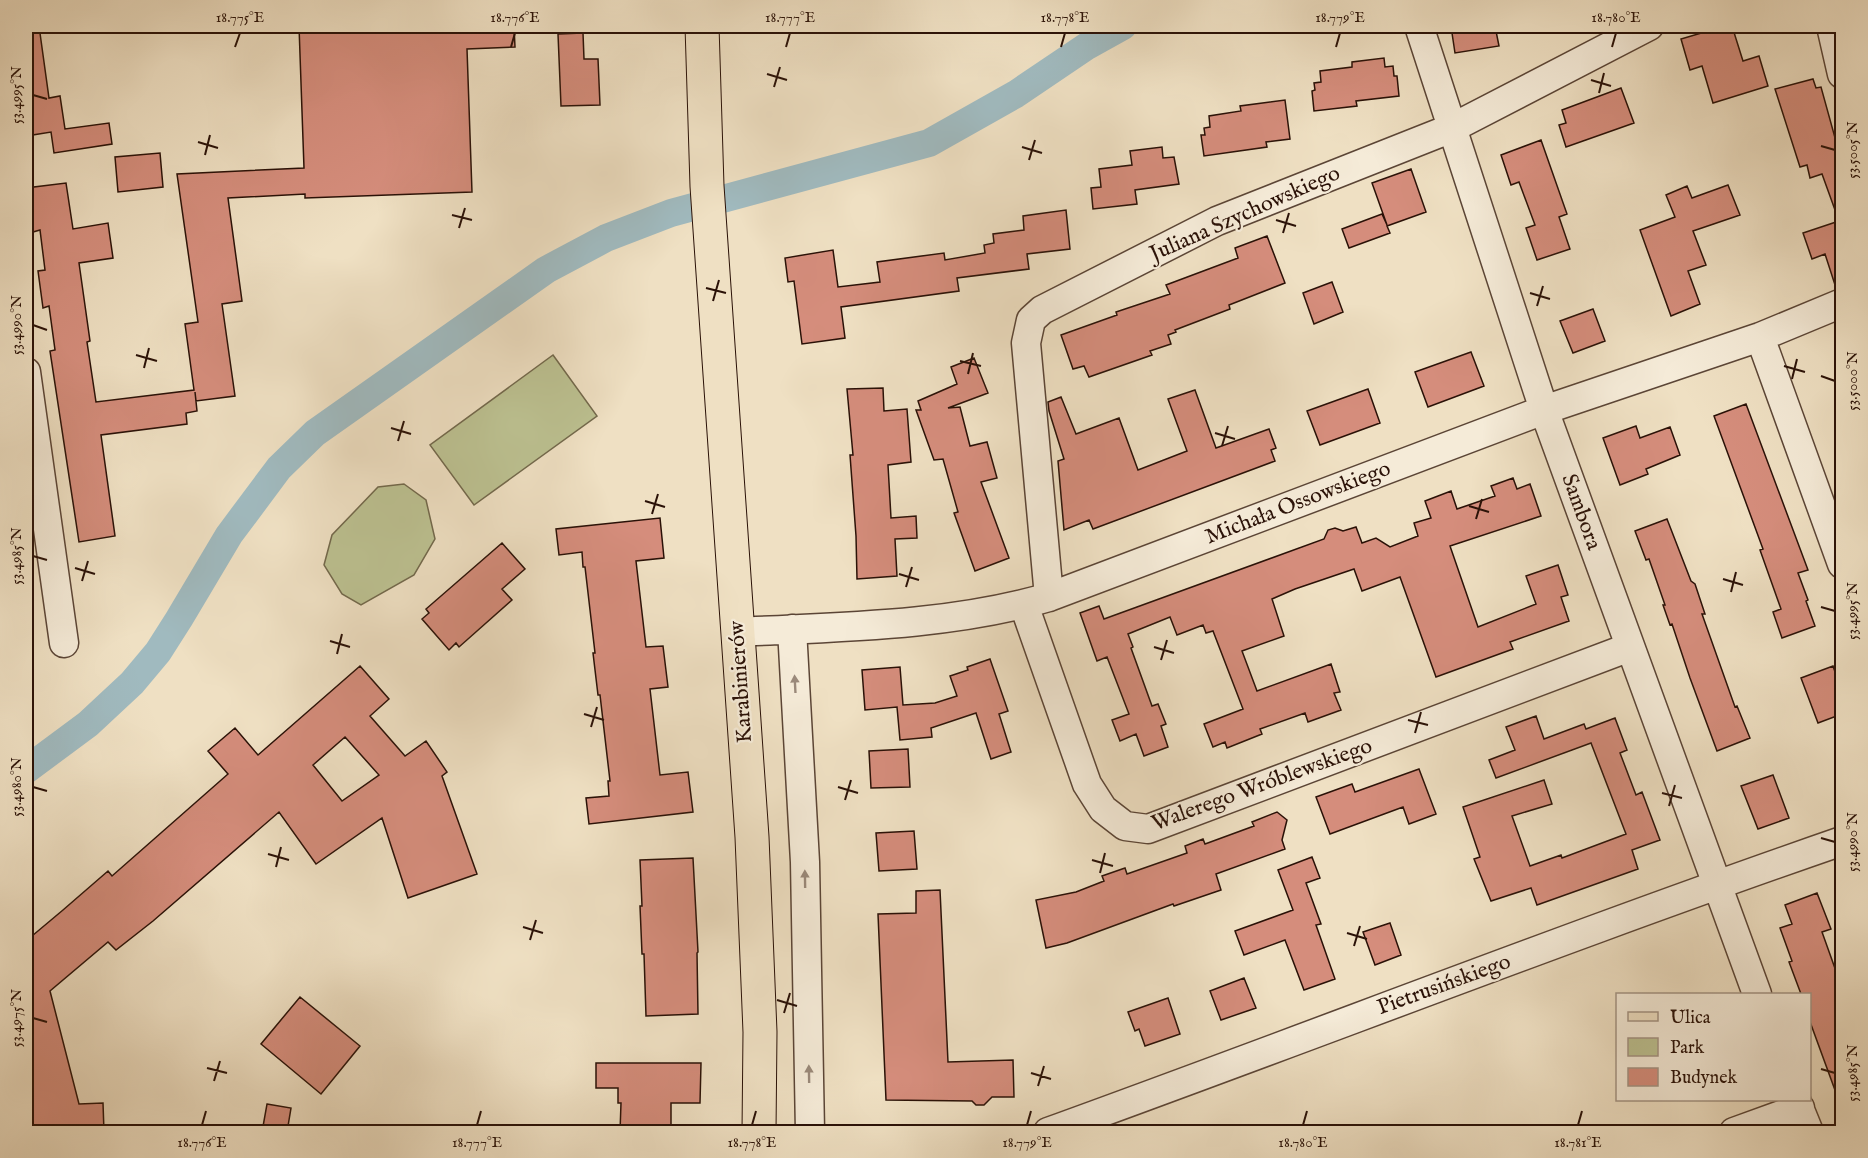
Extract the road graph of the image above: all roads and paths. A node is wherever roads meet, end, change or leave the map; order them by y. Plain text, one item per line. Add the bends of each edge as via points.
1 (702, 26) edge
2 (1419, 26) edge
3 (1649, 26) edge
4 (1831, 26) edge
5 (1842, 74) edge
6 (1452, 128) junction
7 (1842, 303) edge
8 (1760, 337) junction
9 (26, 372) edge
10 (1544, 410) junction
11 (1842, 564) edge
12 (1037, 601) junction
13 (792, 629) junction
14 (737, 632) junction
15 (64, 643) dead end
16 (1630, 647) junction
17 (1842, 841) edge
18 (1716, 885) junction
19 (1757, 993) edge
20 (1802, 1114) edge
21 (759, 1132) edge
22 (810, 1132) edge
23 (1048, 1132) edge
24 (1734, 1132) edge

1 - 14 main road, Karabinierów via 707,186
2 - 6 street, Sambora
3 - 6 street, Juliana Szychowskiego
4 - 5 street
6 - 10 street, Sambora
6 - 12 street, Juliana Szychowskiego via 1217,221 1042,310 1031,320 1026,343
7 - 8 street, Michała Ossowskiego
8 - 10 street, Michała Ossowskiego
8 - 11 street
9 - 15 street
10 - 12 street, Michała Ossowskiego
10 - 16 street, Sambora
12 - 13 street, Michała Ossowskiego via 928,620
12 - 16 street, Walerego Wróblewskiego via 1087,784 1103,809 1125,826 1148,829
13 - 14 street, Michała Ossowskiego
22 -> 13 street via 805,862
14 - 21 main road, Karabinierów via 752,837 760,1032
16 - 18 street, Sambora
17 - 18 street, Pietrusińskiego
18 - 19 street, Sambora
18 - 23 street, Pietrusińskiego
20 - 24 street

